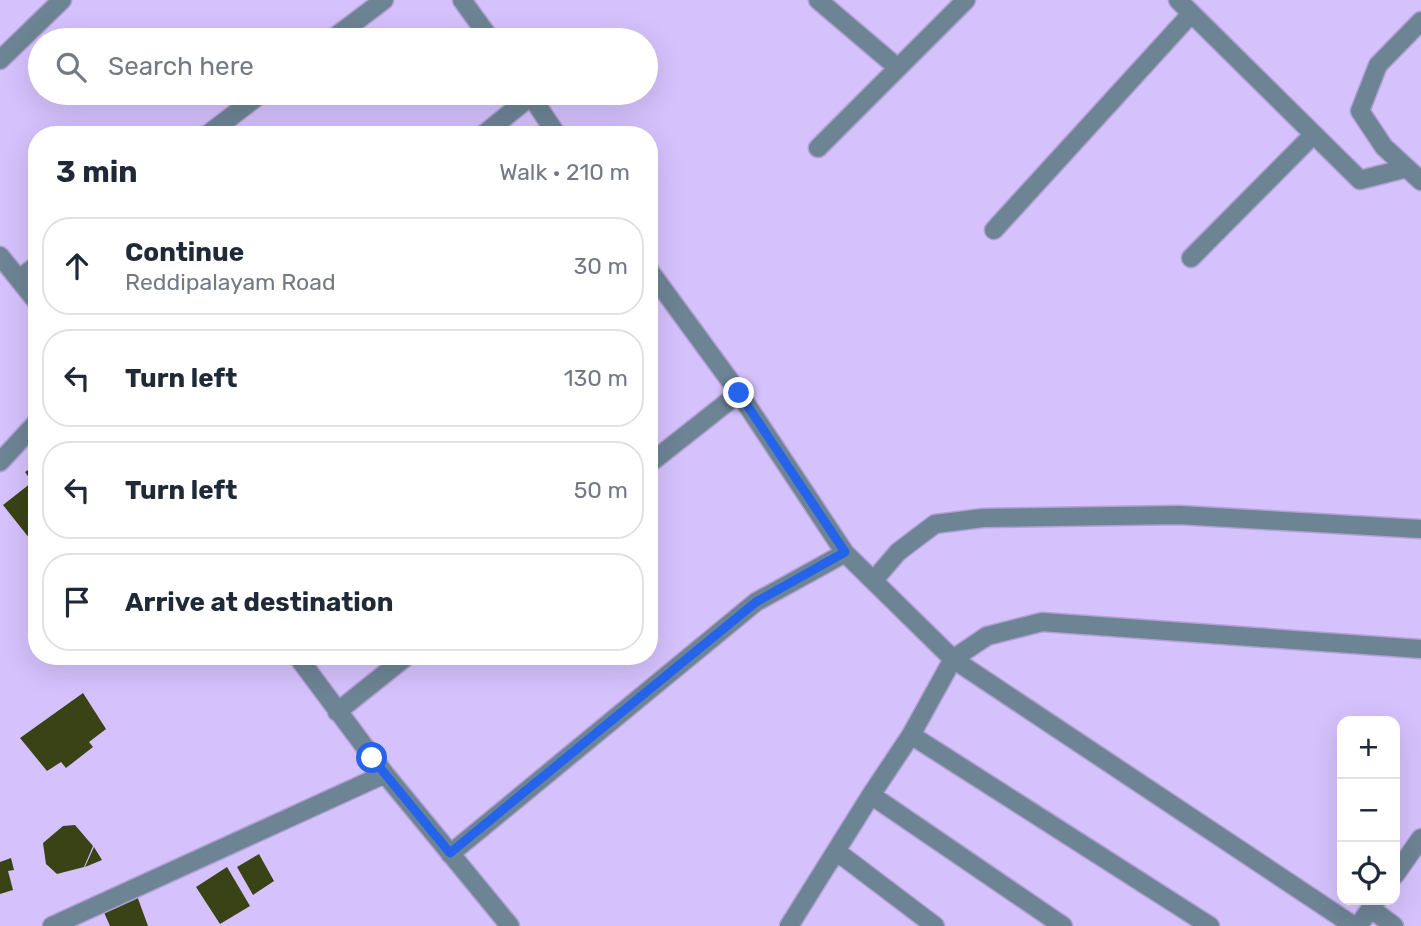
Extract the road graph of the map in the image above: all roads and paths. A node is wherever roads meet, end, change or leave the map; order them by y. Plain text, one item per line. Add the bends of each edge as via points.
1 (62, 0) edge
2 (384, 0) edge
3 (463, 0) edge
4 (818, 0) edge
5 (966, 0) edge
6 (1178, 0) edge
7 (1191, 14) junction
8 (1421, 21) edge
9 (33, 28) edge
10 (347, 28) edge
11 (483, 28) edge
12 (28, 33) edge
13 (0, 60) edge
14 (898, 68) junction
15 (246, 105) edge
16 (518, 105) edge
17 (537, 105) edge
18 (219, 126) edge
19 (494, 126) edge
20 (551, 126) edge
21 (1314, 135) junction
22 (818, 148) dead end
23 (1407, 168) junction
24 (1421, 181) edge
25 (994, 230) dead end
26 (0, 256) edge
27 (1191, 258) dead end
28 (28, 272) edge
29 (19, 279) junction
30 (658, 282) edge
31 (28, 291) edge
32 (739, 393) junction
33 (28, 432) edge
34 (658, 457) edge
35 (0, 462) edge
36 (1421, 529) edge
37 (845, 552) junction
38 (874, 580) junction
39 (1421, 649) edge
40 (953, 659) junction
41 (303, 665) edge
42 (396, 665) edge
43 (337, 712) junction
44 (911, 735) junction
45 (385, 774) junction
46 (871, 795) junction
47 (1421, 838) edge
48 (836, 851) junction
49 (450, 853) junction
50 (1400, 868) edge
51 (1372, 905) edge
52 (1374, 905) edge
53 (52, 926) edge
54 (510, 926) edge
55 (789, 926) edge
56 (935, 926) edge
57 (1063, 926) edge
58 (1210, 926) edge
59 (1356, 926) edge
60 (1394, 926) edge

1 - 9 street
2 - 10 street
3 - 11 street
4 - 14 street
5 - 14 street
6 - 7 street
7 - 21 street
7 - 25 street
8 - 23 street via 1378,65 1360,111 1384,147
12 - 13 street
14 - 22 street
15 - 18 street
16 - 19 street
17 - 20 street
21 - 23 street via 1360,180
21 - 27 street
23 - 24 street
26 - 29 street
28 - 29 street
29 - 31 street
30 - 32 street
32 - 34 street
32 - 37 street
33 - 35 street
36 - 38 street via 1180,515 984,518 935,524 898,552
37 - 38 street
37 - 49 street via 756,602
38 - 40 street
39 - 40 street via 1042,622 986,636
40 - 44 street
40 - 59 street
41 - 43 street
42 - 43 street
43 - 45 street
44 - 46 street
44 - 58 street
45 - 49 street
45 - 53 street
46 - 48 street
46 - 57 street
47 - 50 street
48 - 55 street
48 - 56 street
49 - 54 street
51 - 59 street
52 - 60 street

